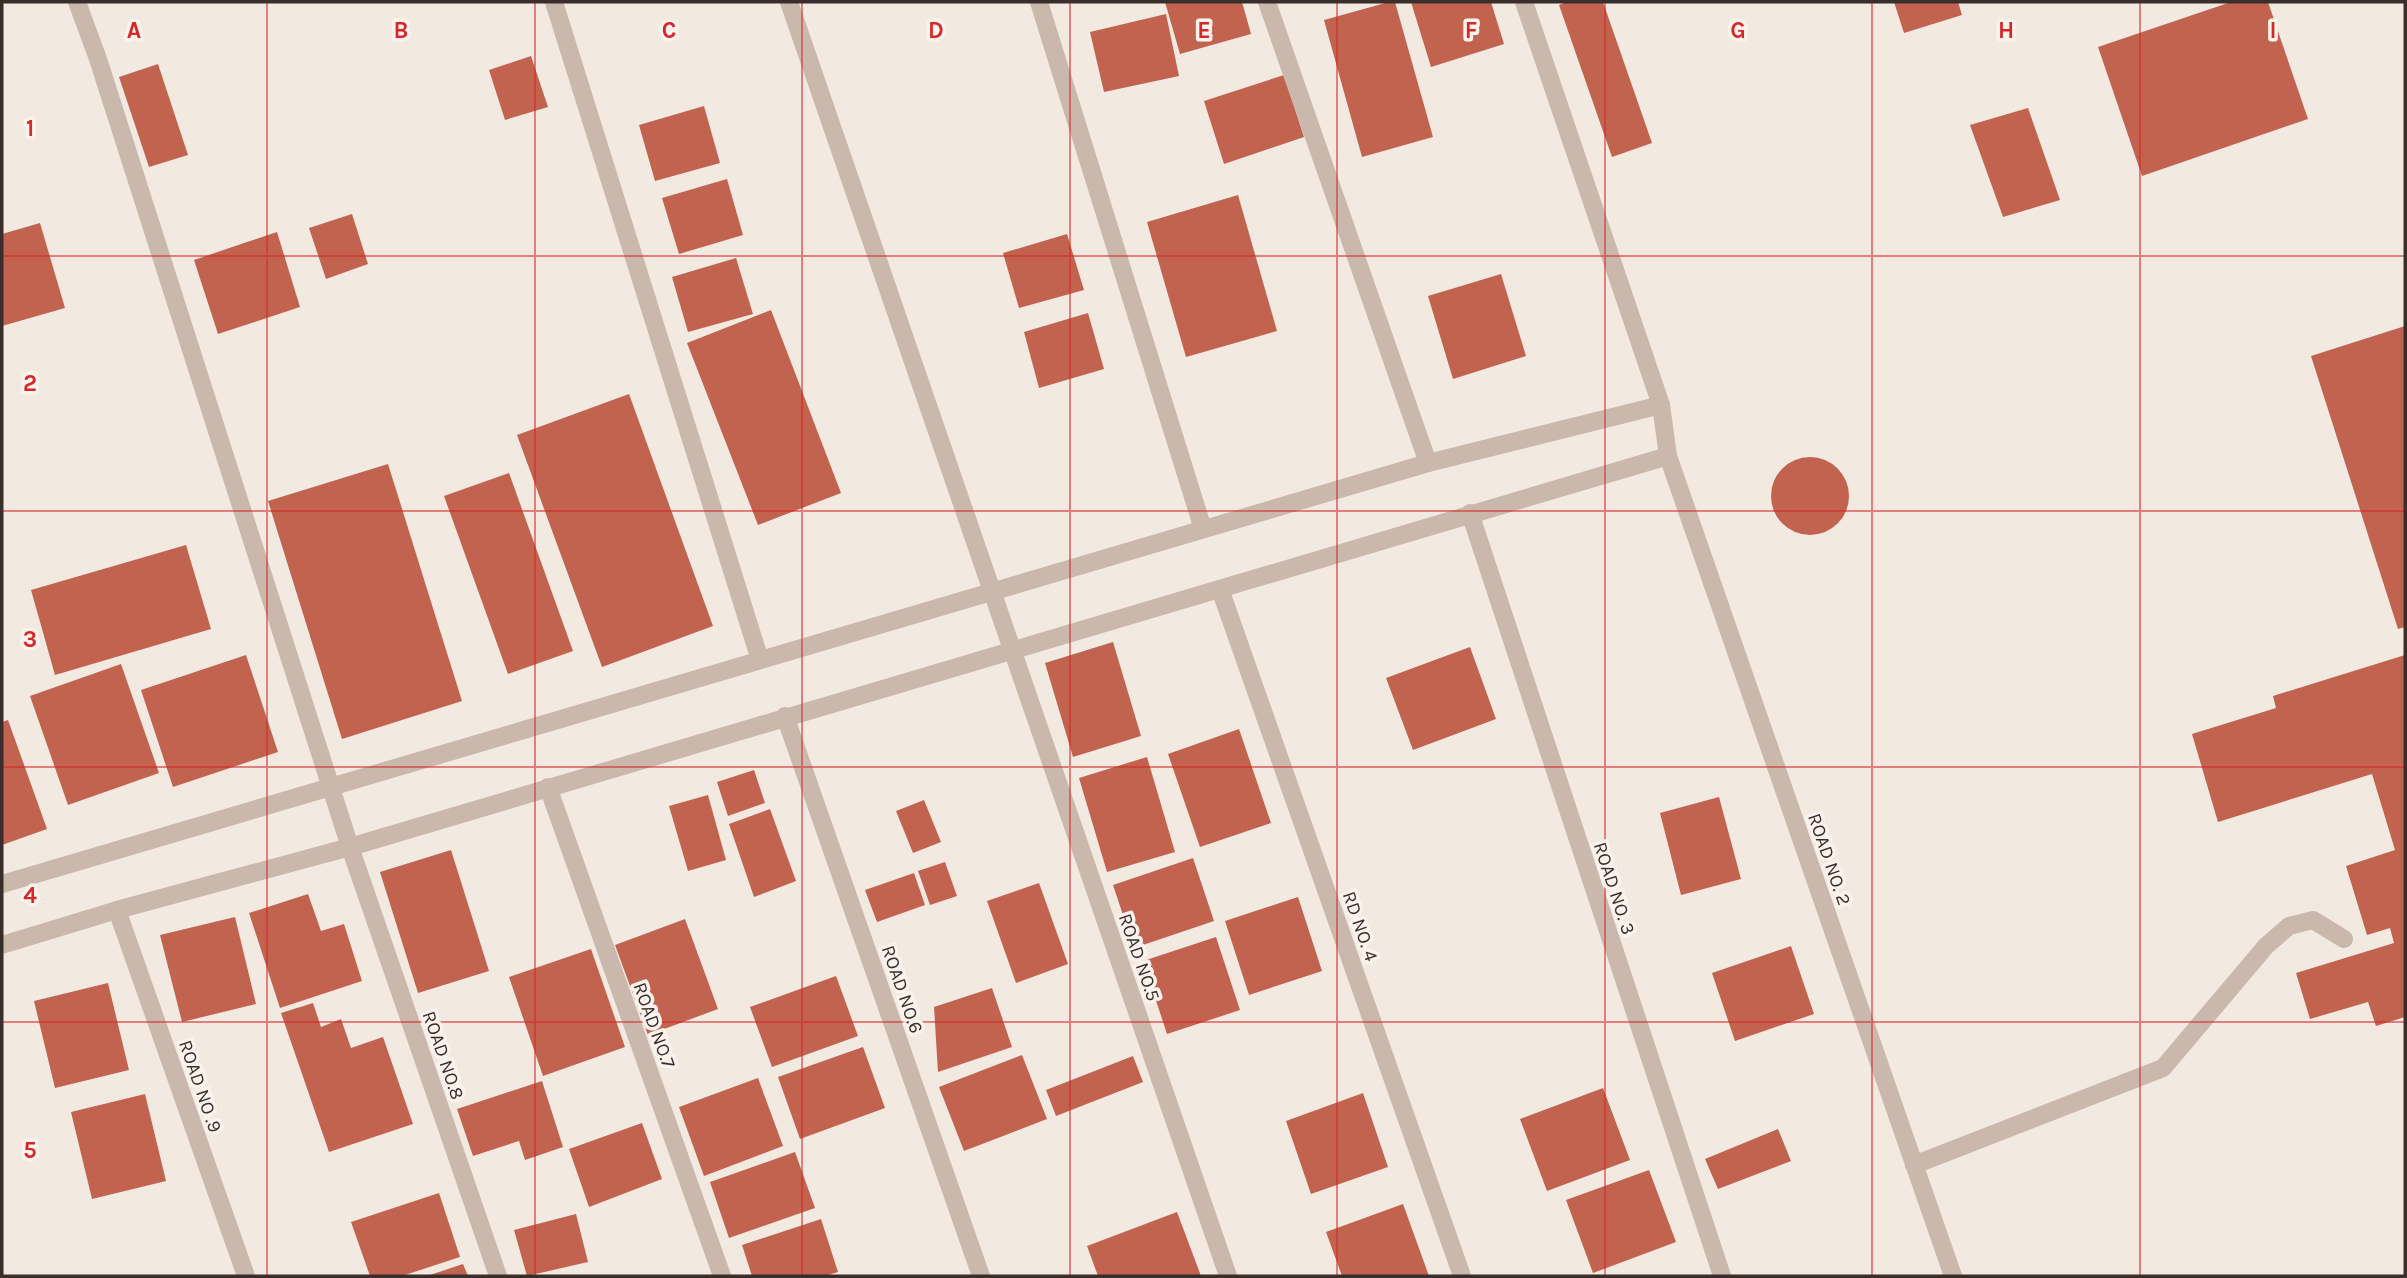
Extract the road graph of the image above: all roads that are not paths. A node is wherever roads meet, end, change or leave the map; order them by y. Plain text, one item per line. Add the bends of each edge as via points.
1 (77, 2) edge
2 (554, 2) edge
3 (789, 2) edge
4 (1039, 2) edge
5 (1267, 2) edge
6 (1524, 2) edge
7 (1661, 405) junction
8 (1668, 456) junction
9 (1428, 463) junction
10 (1469, 513) junction
11 (1203, 529) junction
12 (1220, 589) junction
13 (992, 591) junction
14 (1013, 650) junction
15 (760, 660) junction
16 (785, 716) junction
17 (331, 787) junction
18 (548, 787) junction
19 (350, 847) junction
20 (2, 884) edge
21 (117, 910) junction
22 (2344, 939) dead end
23 (2, 945) edge
24 (1914, 1165) junction
25 (246, 1276) edge
26 (498, 1276) edge
27 (722, 1276) edge
28 (981, 1276) edge
29 (1228, 1276) edge
30 (1462, 1276) edge
31 (1721, 1276) edge
32 (1953, 1276) edge

1 - 17 street, ROAD NO.8
2 - 15 street
3 - 13 street, ROAD NO.5
4 - 11 street
5 - 9 street
6 - 7 street, ROAD NO. 2
7 - 8 street, ROAD NO. 2
7 - 9 street
8 - 10 street
8 - 24 street, ROAD NO. 2
9 - 11 street
10 - 12 street
10 - 31 street, ROAD NO. 3
11 - 13 street
12 - 14 street
12 - 30 street, RD NO. 4
13 - 14 street, ROAD NO.5
13 - 15 street
14 - 16 street
14 - 29 street, ROAD NO.5
15 - 17 street
16 - 18 street
16 - 28 street, ROAD NO.6
17 - 19 street, ROAD NO.8
17 - 20 street
18 - 19 street
18 - 27 street, ROAD NO.7
19 - 21 street
19 - 26 street, ROAD NO.8
21 - 23 street
21 - 25 street, ROAD NO .9
22 - 24 street via 2313,920 2289,926 2266,946 2163,1068
24 - 32 street, ROAD NO. 2

